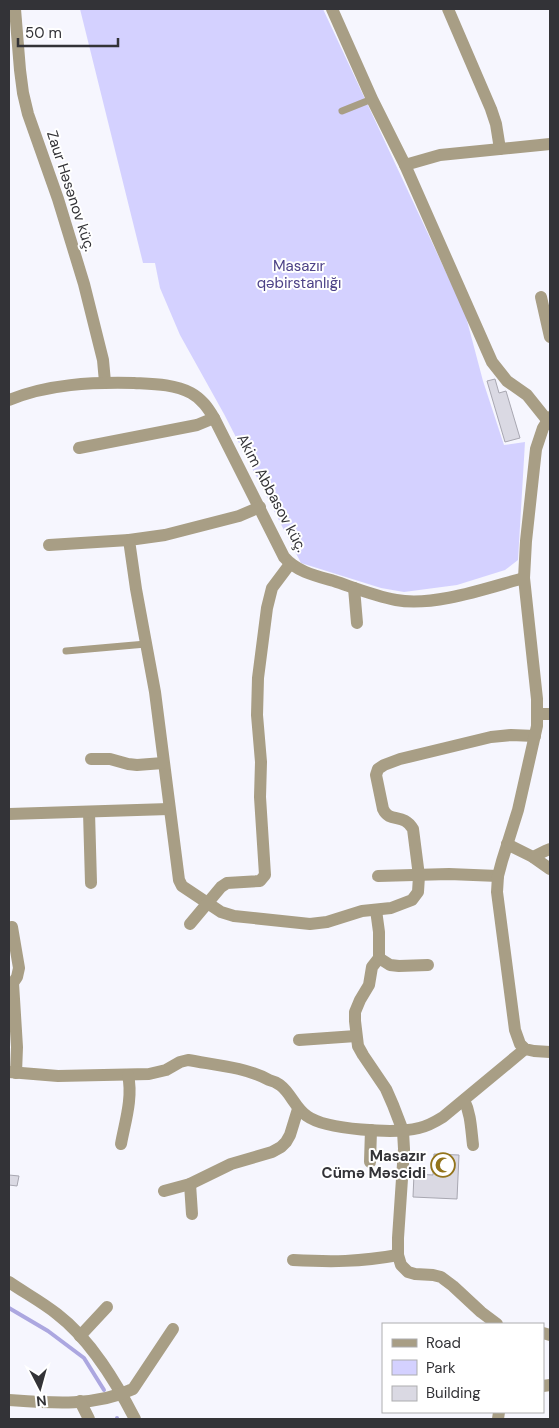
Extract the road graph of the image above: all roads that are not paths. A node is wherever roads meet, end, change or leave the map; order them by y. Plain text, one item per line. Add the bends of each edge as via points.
1 (16, 9) edge
2 (332, 9) edge
3 (448, 9) edge
4 (372, 99) junction
5 (342, 111) dead end
6 (550, 144) edge
7 (500, 149) junction
8 (405, 164) junction
9 (541, 297) dead end
10 (550, 337) edge
11 (105, 382) junction
12 (9, 400) edge
13 (214, 418) junction
14 (549, 419) edge
15 (79, 448) dead end
16 (260, 507) junction
17 (130, 540) junction
18 (49, 545) dead end
19 (290, 564) junction
20 (524, 578) junction
21 (354, 588) junction
22 (357, 623) dead end
23 (146, 644) junction
24 (66, 651) dead end
25 (544, 714) edge
26 (535, 736) junction
27 (91, 759) dead end
28 (164, 763) junction
29 (169, 809) junction
30 (89, 812) junction
31 (9, 814) edge
32 (507, 844) junction
33 (550, 849) edge
34 (533, 857) junction
35 (550, 869) edge
36 (378, 876) dead end
37 (419, 876) junction
38 (498, 876) junction
39 (91, 884) dead end
40 (207, 904) junction
41 (376, 910) junction
42 (190, 924) dead end
43 (12, 927) dead end
44 (379, 958) junction
45 (428, 965) dead end
46 (11, 983) edge
47 (356, 1036) junction
48 (299, 1040) dead end
49 (525, 1049) junction
50 (550, 1052) edge
51 (12, 1073) edge
52 (128, 1075) junction
53 (464, 1100) junction
54 (298, 1109) junction
55 (371, 1130) junction
56 (403, 1131) junction
57 (121, 1144) dead end
58 (473, 1145) dead end
59 (370, 1162) dead end
60 (190, 1184) junction
61 (164, 1191) dead end
62 (192, 1214) dead end
63 (398, 1255) junction
64 (293, 1260) dead end
65 (9, 1282) edge
66 (107, 1307) dead end
67 (496, 1323) edge
68 (174, 1329) dead end
69 (80, 1336) junction
70 (122, 1394) junction
71 (9, 1400) edge
72 (80, 1402) junction
73 (89, 1419) edge
74 (135, 1419) edge

1 - 11 street, Zaur Həsənov küç. via 20,70 28,114 84,284 103,360
2 - 4 street
3 - 7 street via 491,109
4 - 5 lane
4 - 8 street
6 - 7 street
7 - 8 street via 440,154
8 - 14 street via 492,362 507,381 527,395
9 - 10 street
11 - 12 street, Akim Abbasov küç. via 38,390
11 - 13 street, Akim Abbasov küç. via 162,385 189,392 208,407
13 - 15 street via 197,425
13 - 16 street, Akim Abbasov küç.
14 - 20 street via 538,438 536,449
16 - 17 street via 240,516 165,535
16 - 19 street, Akim Abbasov küç.
17 - 18 street
17 - 23 street
19 - 21 street, Akim Abbasov küç. via 312,575
19 - 40 street via 272,588 258,678 265,875 260,881 227,883
20 - 21 street, Akim Abbasov küç. via 464,594 416,601 398,600
20 - 25 street
21 - 22 street
23 - 24 lane
23 - 28 street
25 - 26 street
26 - 32 street
26 - 37 street via 491,737 400,759 378,769 376,775 385,814 404,819 413,829
27 - 28 street via 137,765
28 - 29 street
29 - 30 street
29 - 40 street via 179,880 182,886
30 - 31 street
30 - 39 street
32 - 34 street
32 - 38 street
33 - 34 street
34 - 35 street
36 - 37 street
37 - 38 street
37 - 41 street via 418,892 412,900
38 - 49 street via 498,911 515,1030
40 - 41 street via 234,916 310,924
40 - 42 street
41 - 44 street
43 - 46 street via 19,968
44 - 45 street via 390,965
44 - 47 street via 372,967 370,985 355,1012
46 - 51 street via 17,1047
47 - 48 street
47 - 56 street via 363,1055 386,1089
49 - 50 street
49 - 53 street
51 - 52 street
52 - 54 street via 166,1070 188,1060 241,1070 280,1085
52 - 57 street via 130,1095
53 - 56 street via 433,1123
53 - 58 street
54 - 55 street via 317,1121
54 - 60 street via 290,1135 282,1147 231,1164
55 - 56 street
55 - 59 street
56 - 63 street
60 - 61 street
60 - 62 street
63 - 64 street via 334,1262
63 - 67 street via 408,1272 441,1277
65 - 69 street via 58,1314
66 - 69 street
68 - 70 street via 133,1389
69 - 70 street
70 - 72 street
70 - 74 street
71 - 72 street
72 - 73 street

